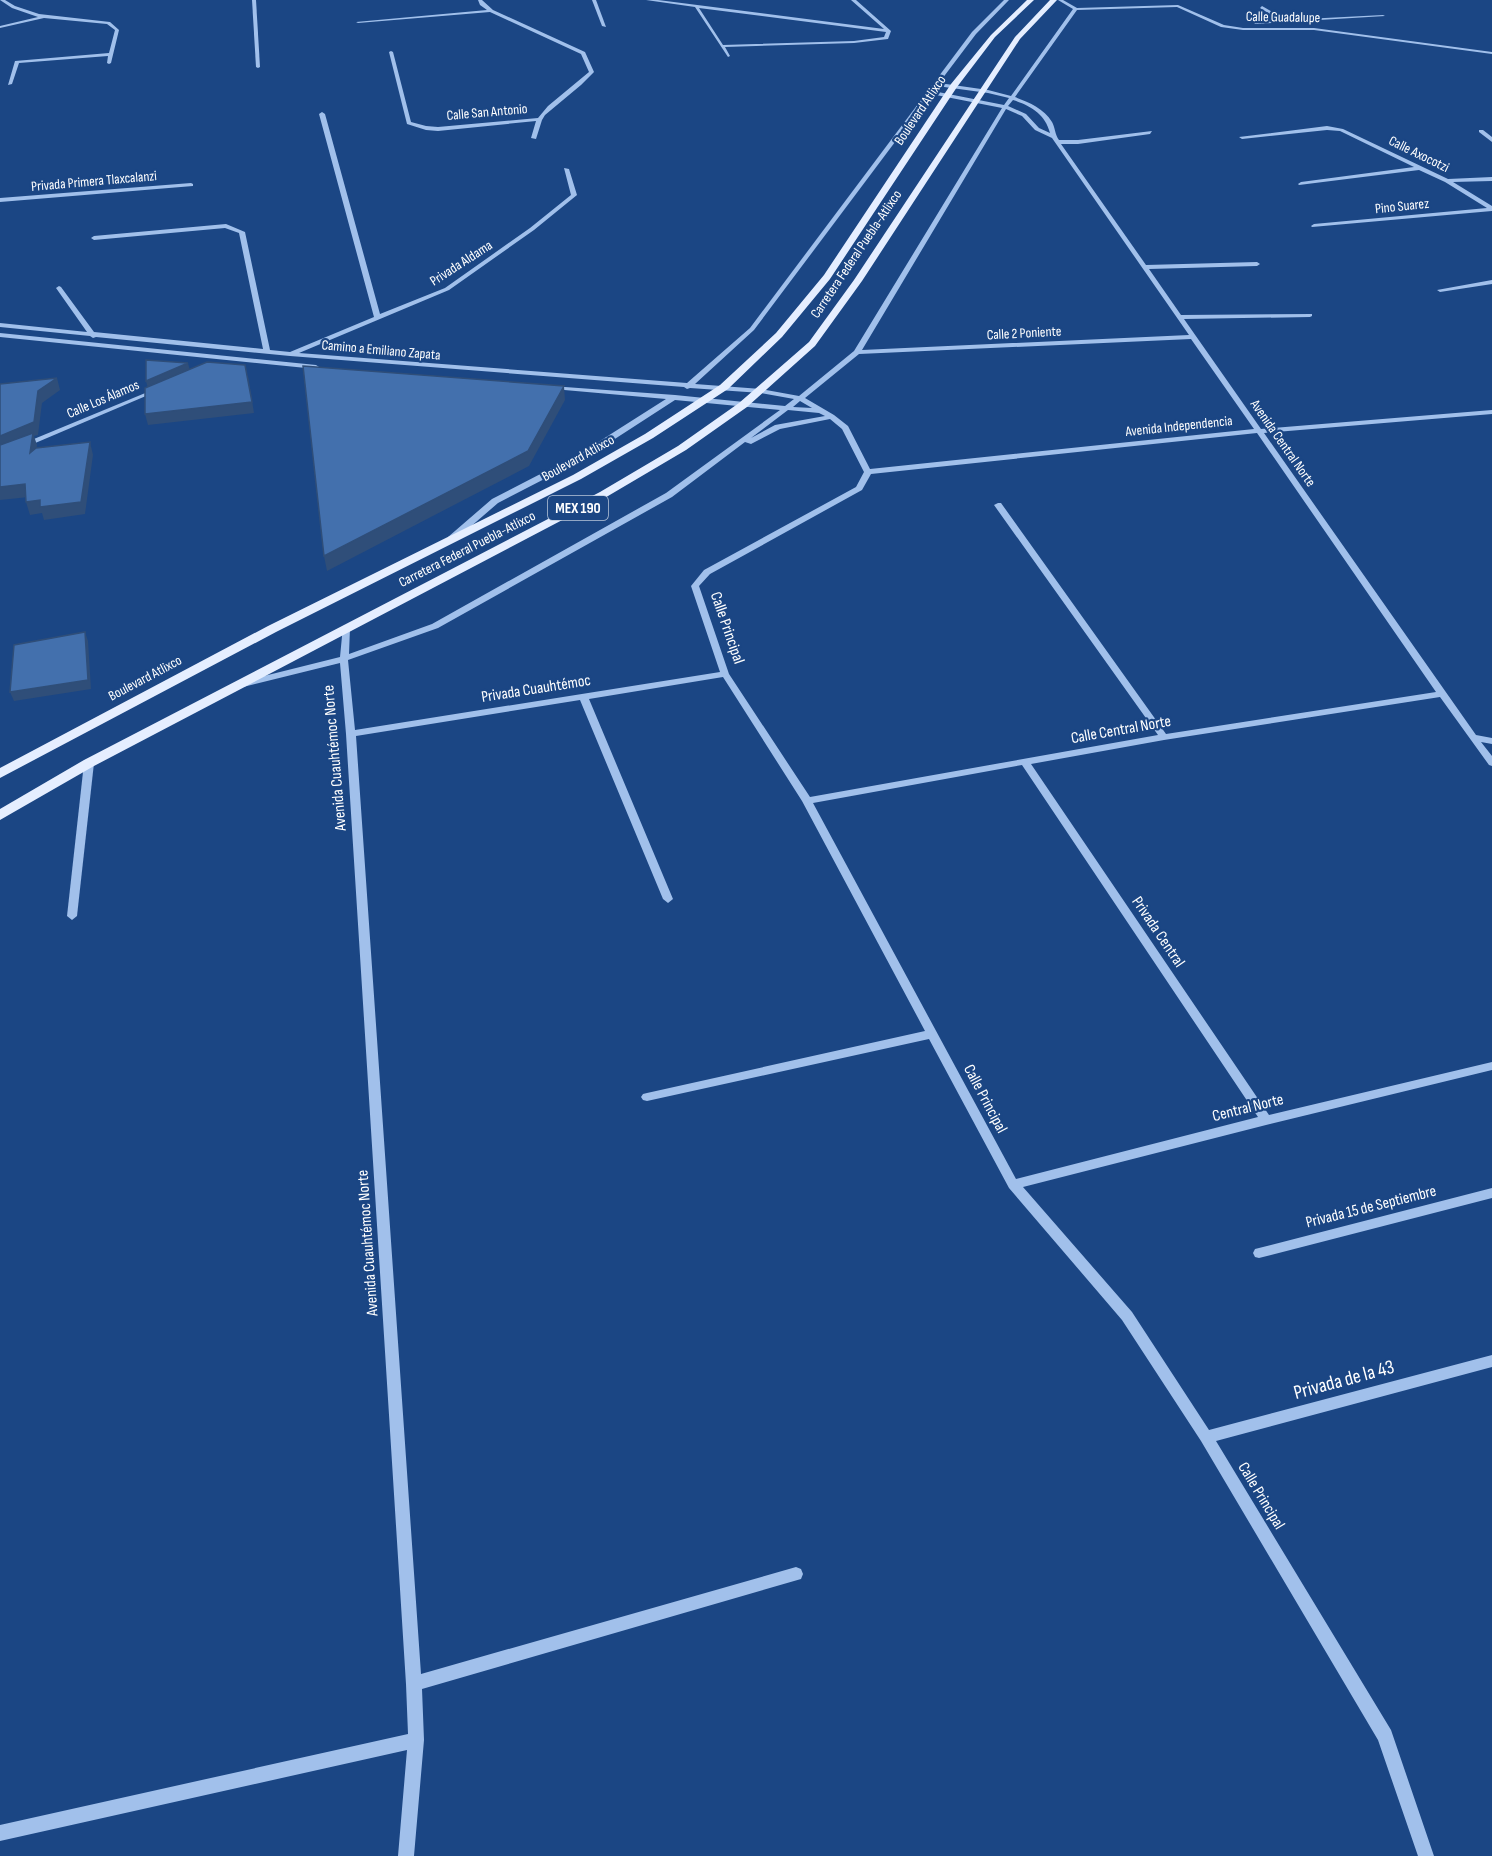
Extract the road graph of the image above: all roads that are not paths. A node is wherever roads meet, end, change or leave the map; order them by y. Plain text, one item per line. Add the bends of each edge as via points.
1 (2, 0) edge
2 (254, 0) edge
3 (480, 0) edge
4 (594, 0) edge
5 (648, 0) edge
6 (853, 0) edge
7 (1007, 0) edge
8 (1031, 0) edge
9 (1054, 0) edge
10 (1060, 0) edge
11 (696, 6) junction
12 (1262, 7) dead end
13 (1076, 9) junction
14 (491, 11) junction
15 (45, 16) junction
16 (1383, 16) dead end
17 (1285, 21) junction
18 (358, 22) dead end
19 (604, 26) dead end
20 (1223, 26) junction
21 (0, 27) edge
22 (890, 31) junction
23 (723, 46) junction
24 (391, 52) dead end
25 (1492, 53) edge
26 (111, 54) junction
27 (728, 56) dead end
28 (109, 63) dead end
29 (258, 67) dead end
30 (10, 84) dead end
31 (936, 84) junction
32 (951, 91) junction
33 (930, 92) junction
34 (979, 96) junction
35 (1012, 97) junction
36 (1005, 107) junction
37 (322, 114) dead end
38 (540, 119) junction
39 (1492, 128) edge
40 (1150, 132) dead end
41 (1242, 137) dead end
42 (534, 138) dead end
43 (1055, 139) junction
44 (1492, 140) edge
45 (1420, 168) junction
46 (566, 169) dead end
47 (1492, 179) edge
48 (1447, 181) junction
49 (190, 184) dead end
50 (1301, 184) dead end
51 (0, 200) edge
52 (1492, 209) edge
53 (1314, 226) dead end
54 (94, 238) dead end
55 (1257, 264) dead end
56 (1145, 267) junction
57 (1492, 282) edge
58 (58, 288) dead end
59 (1440, 290) dead end
60 (1310, 315) dead end
61 (1179, 317) junction
62 (378, 318) junction
63 (0, 325) edge
64 (0, 336) edge
65 (93, 336) junction
66 (1192, 337) junction
67 (249, 351) junction
68 (267, 352) junction
69 (857, 352) junction
70 (290, 354) junction
71 (229, 360) junction
72 (218, 364) edge
73 (328, 368) edge
74 (690, 384) junction
75 (164, 387) edge
76 (544, 387) edge
77 (724, 387) junction
78 (761, 391) junction
79 (674, 398) junction
80 (800, 398) junction
81 (704, 401) junction
82 (743, 405) junction
83 (784, 409) junction
84 (818, 411) junction
85 (1492, 412) edge
86 (831, 417) junction
87 (1258, 431) junction
88 (728, 451) junction
89 (0, 456) edge
90 (868, 472) junction
91 (998, 505) dead end
92 (445, 544) junction
93 (346, 628) junction
94 (344, 659) junction
95 (725, 674) junction
96 (237, 685) junction
97 (1442, 694) junction
98 (584, 696) junction
99 (351, 734) junction
100 (1164, 737) junction
101 (1473, 737) junction
102 (1492, 741) edge
103 (1025, 762) junction
104 (89, 763) junction
105 (1492, 763) edge
106 (0, 774) edge
107 (807, 801) junction
108 (0, 815) edge
109 (668, 899) dead end
110 (72, 916) dead end
111 (933, 1034) junction
112 (1492, 1066) edge
113 (647, 1097) dead end
114 (1266, 1120) junction
115 (1013, 1185) junction
116 (1492, 1193) edge
117 (1259, 1252) dead end
118 (1492, 1361) edge
119 (1206, 1437) junction
120 (796, 1574) dead end
121 (414, 1684) junction
122 (416, 1740) junction
123 (0, 1833) edge
124 (406, 1856) edge
125 (1426, 1856) edge

1 - 15 street via 12,7
2 - 29 street
3 - 14 street, Calle San Antonio
4 - 19 street
5 - 11 street
6 - 22 street
7 - 31 street via 974,33
8 - 32 main road, Boulevard Atlixco / MEX 190 via 993,36
9 - 34 main road, Carretera Federal Puebla-Atlixco / MEX 190 via 1017,38
10 - 13 street
11 - 22 street
11 - 23 street
12 - 17 street
13 - 20 street, Calle Guadalupe via 1178,6
13 - 35 street
14 - 18 street
14 - 38 street, Calle San Antonio via 583,53 592,72
15 - 21 street
15 - 26 street via 108,23 117,30
16 - 17 street
17 - 20 street
20 - 25 street, Calle Guadalupe via 1314,29
22 - 23 street via 886,38 854,42
23 - 27 street
24 - 38 street, Calle San Antonio via 409,123 438,129
26 - 28 street
26 - 30 street via 17,62
31 - 32 street, Avenida Central Norte
31 - 33 street
32 - 33 street, Avenida Central Norte
32 - 34 street, Avenida Central Norte
32 - 34 street, Avenida Central Norte
32 - 77 main road, Boulevard Atlixco / MEX 190 via 827,277 779,335
33 - 74 street via 752,329
34 - 35 street, Avenida Central Norte
34 - 36 street, Avenida Central Norte
34 - 78 main road, Carretera Federal Puebla-Atlixco / MEX 190 via 812,344
35 - 36 street
35 - 43 street, Avenida Central Norte via 1044,113 1053,126
36 - 43 street, Avenida Central Norte via 1024,115 1037,129
36 - 69 street
37 - 62 street
38 - 42 street
39 - 44 street via 1481,130
40 - 43 street via 1078,142
41 - 45 street, Calle Axocotzi via 1334,128
43 - 56 street, Avenida Central Norte
45 - 48 street, Calle Axocotzi
45 - 50 street
46 - 62 street, Privada Aldama via 574,195 532,229 447,289
47 - 48 street
48 - 52 street, Calle Axocotzi
49 - 51 street, Privada Primera Tlaxcalanzi
52 - 53 street, Pino Suarez
54 - 68 street via 225,226 242,232
55 - 56 street
56 - 61 street, Avenida Central Norte
57 - 59 street
58 - 65 street
60 - 61 street
61 - 66 street, Avenida Central Norte
62 - 70 street, Privada Aldama
63 - 65 street, Camino a Emiliano Zapata
64 - 71 street, Camino a Emiliano Zapata
65 - 67 street, Camino a Emiliano Zapata
66 - 69 street, Calle 2 Poniente
66 - 87 street, Avenida Central Norte
67 - 68 street, Camino a Emiliano Zapata
67 - 71 street
68 - 70 street, Camino a Emiliano Zapata
69 - 80 street
70 - 74 street, Camino a Emiliano Zapata
71 - 72 street
71 - 73 street, Camino a Emiliano Zapata
74 - 77 street, Camino a Emiliano Zapata
74 - 79 street
75 - 89 street, Calle Los Álamos
76 - 79 street
77 - 78 street, Camino a Emiliano Zapata
77 - 81 main road, Boulevard Atlixco / MEX 190
78 - 80 street
78 - 82 main road, Carretera Federal Puebla-Atlixco / MEX 190
79 - 81 street
79 - 92 street via 584,455 495,501
80 - 83 street
80 - 84 street
81 - 82 street
81 - 92 main road, Boulevard Atlixco / MEX 190 via 577,477
82 - 83 street
82 - 93 main road, Carretera Federal Puebla-Atlixco / MEX 190 via 682,448 604,494
83 - 84 street
83 - 88 street
84 - 86 street
85 - 87 street, Avenida Independencia
86 - 88 street via 778,428
86 - 90 street via 845,428
87 - 90 street, Avenida Independencia
87 - 97 street, Avenida Central Norte
88 - 94 street via 669,495 435,626
90 - 95 street, Calle Principal via 859,488 707,572 695,586
91 - 100 street
92 - 106 main road, Boulevard Atlixco / MEX 190 via 272,629
93 - 94 street, Avenida Cuauhtémoc Norte
93 - 96 main road, Carretera Federal Puebla-Atlixco / MEX 190
94 - 96 street
94 - 99 street, Avenida Cuauhtémoc Norte
95 - 98 street, Privada Cuauhtémoc
95 - 107 street, Calle Principal
96 - 104 main road, Carretera Federal Puebla-Atlixco / MEX 190
97 - 100 street, Calle Central Norte
97 - 101 street, Avenida Central Norte
98 - 99 street, Privada Cuauhtémoc
98 - 109 street
99 - 121 street, Avenida Cuauhtémoc Norte
100 - 103 street, Calle Central Norte
101 - 102 street
101 - 105 street, Avenida Central Norte
103 - 107 street, Calle Central Norte
103 - 114 street, Privada Central
104 - 108 main road, Carretera Federal Puebla-Atlixco / MEX 190
104 - 110 street
107 - 111 street, Calle Principal
111 - 113 street
111 - 115 street, Calle Principal
112 - 114 street, Central Norte
114 - 115 street, Central Norte
115 - 119 street, Calle Principal via 1127,1316
116 - 117 street, Privada 15 de Septiembre
118 - 119 street, Privada de la 43
119 - 125 street, Calle Principal via 1385,1736
120 - 121 street
121 - 122 street, Avenida Cuauhtémoc Norte
122 - 123 street
122 - 124 street, Avenida Cuauhtémoc Norte

